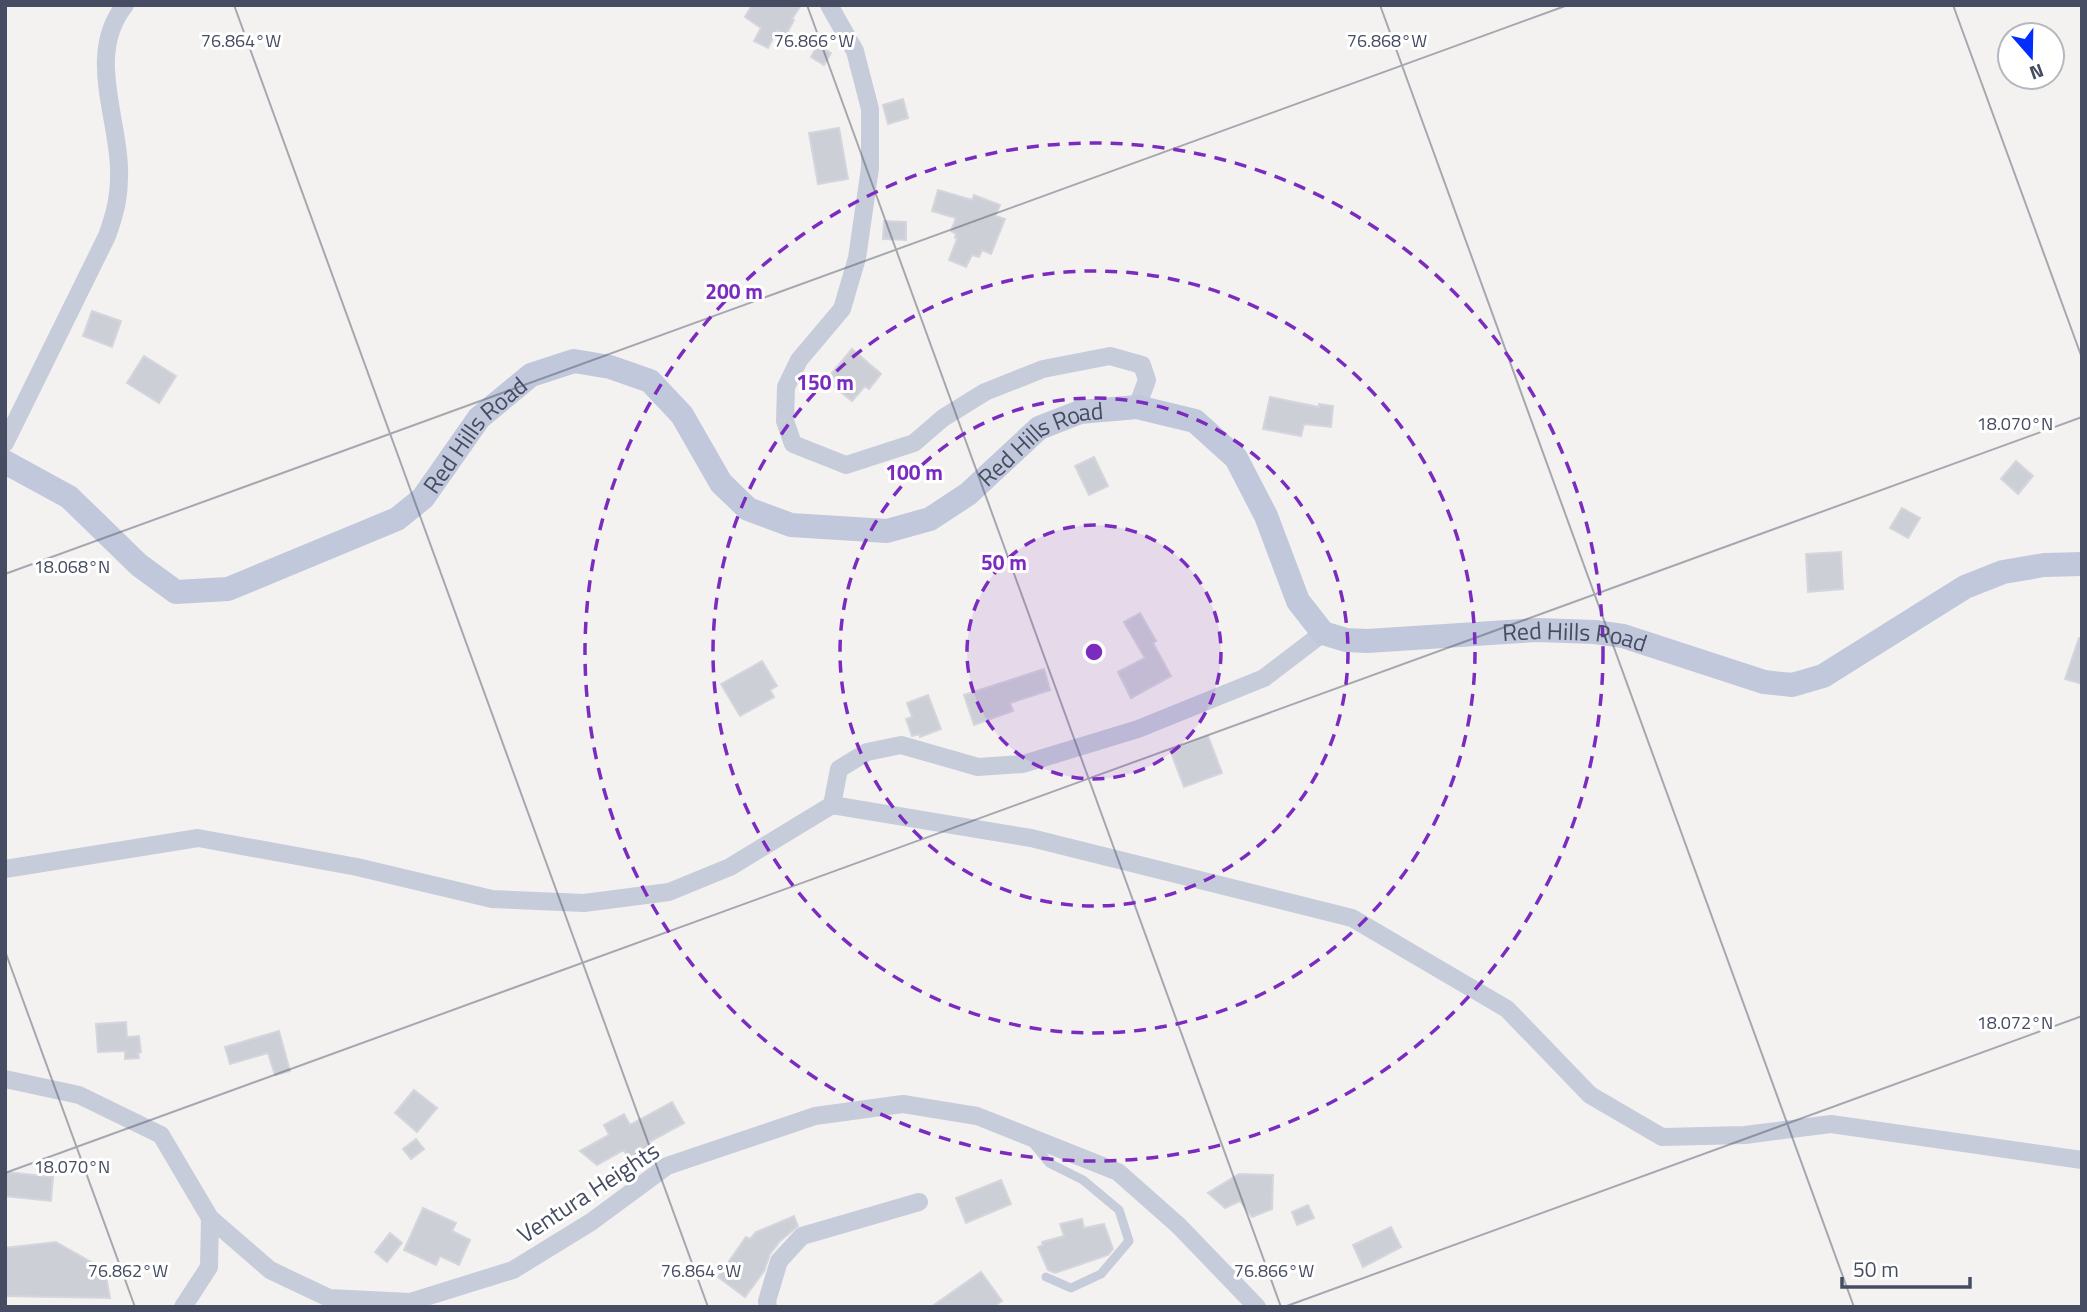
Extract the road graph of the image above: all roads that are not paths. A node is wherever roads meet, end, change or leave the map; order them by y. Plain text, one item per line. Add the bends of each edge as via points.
1 (124, 5) edge
2 (829, 5) edge
3 (1138, 407) junction
4 (5, 443) edge
5 (5, 462) edge
6 (2082, 565) edge
7 (1323, 633) junction
8 (832, 805) junction
9 (5, 869) edge
10 (5, 1079) edge
11 (1026, 1135) junction
12 (2082, 1160) edge
13 (919, 1202) dead end
14 (210, 1218) junction
15 (1046, 1277) dead end
16 (183, 1307) edge
17 (768, 1307) edge
18 (1257, 1307) edge

1 - 4 street via 114,18 104,65 119,165 119,203
2 - 3 street via 855,51 870,109 870,168 857,258 842,309 799,360 786,387 785,421 793,444 846,465 914,443 985,392 1043,369 1110,356 1142,365 1147,380
3 - 5 main road, Red Hills Road via 1080,412 1039,428 968,494 930,519 887,531 791,525 748,509 721,483 682,415 650,381 574,361 531,375 479,418 424,498 397,519 229,589 202,591 176,592 139,565 69,497
3 - 7 main road, Red Hills Road via 1195,421 1236,458 1266,516 1298,601
6 - 7 main road, Red Hills Road via 2003,572 1965,586 1823,676 1792,685 1763,682 1623,636 1595,632 1537,630 1367,641
7 - 8 street via 1264,678 1138,729 1023,764 978,767 901,745 867,752 839,769
8 - 9 street via 730,867 669,892 584,903 492,899 357,867 198,838
8 - 12 street via 1031,838 1352,918 1507,1009 1590,1094 1662,1137 1745,1135 1831,1124
10 - 14 street, Ventura Heights via 79,1095 161,1135
11 - 14 street, Ventura Heights via 977,1116 903,1104 815,1116 667,1166 591,1222 513,1270 410,1302 329,1298 270,1270
11 - 15 lane via 1049,1163 1083,1180 1119,1210 1129,1241 1101,1274 1071,1288
11 - 18 street, Ventura Heights via 1118,1172 1179,1226
13 - 17 street via 802,1236 779,1261
14 - 16 street via 208,1267

